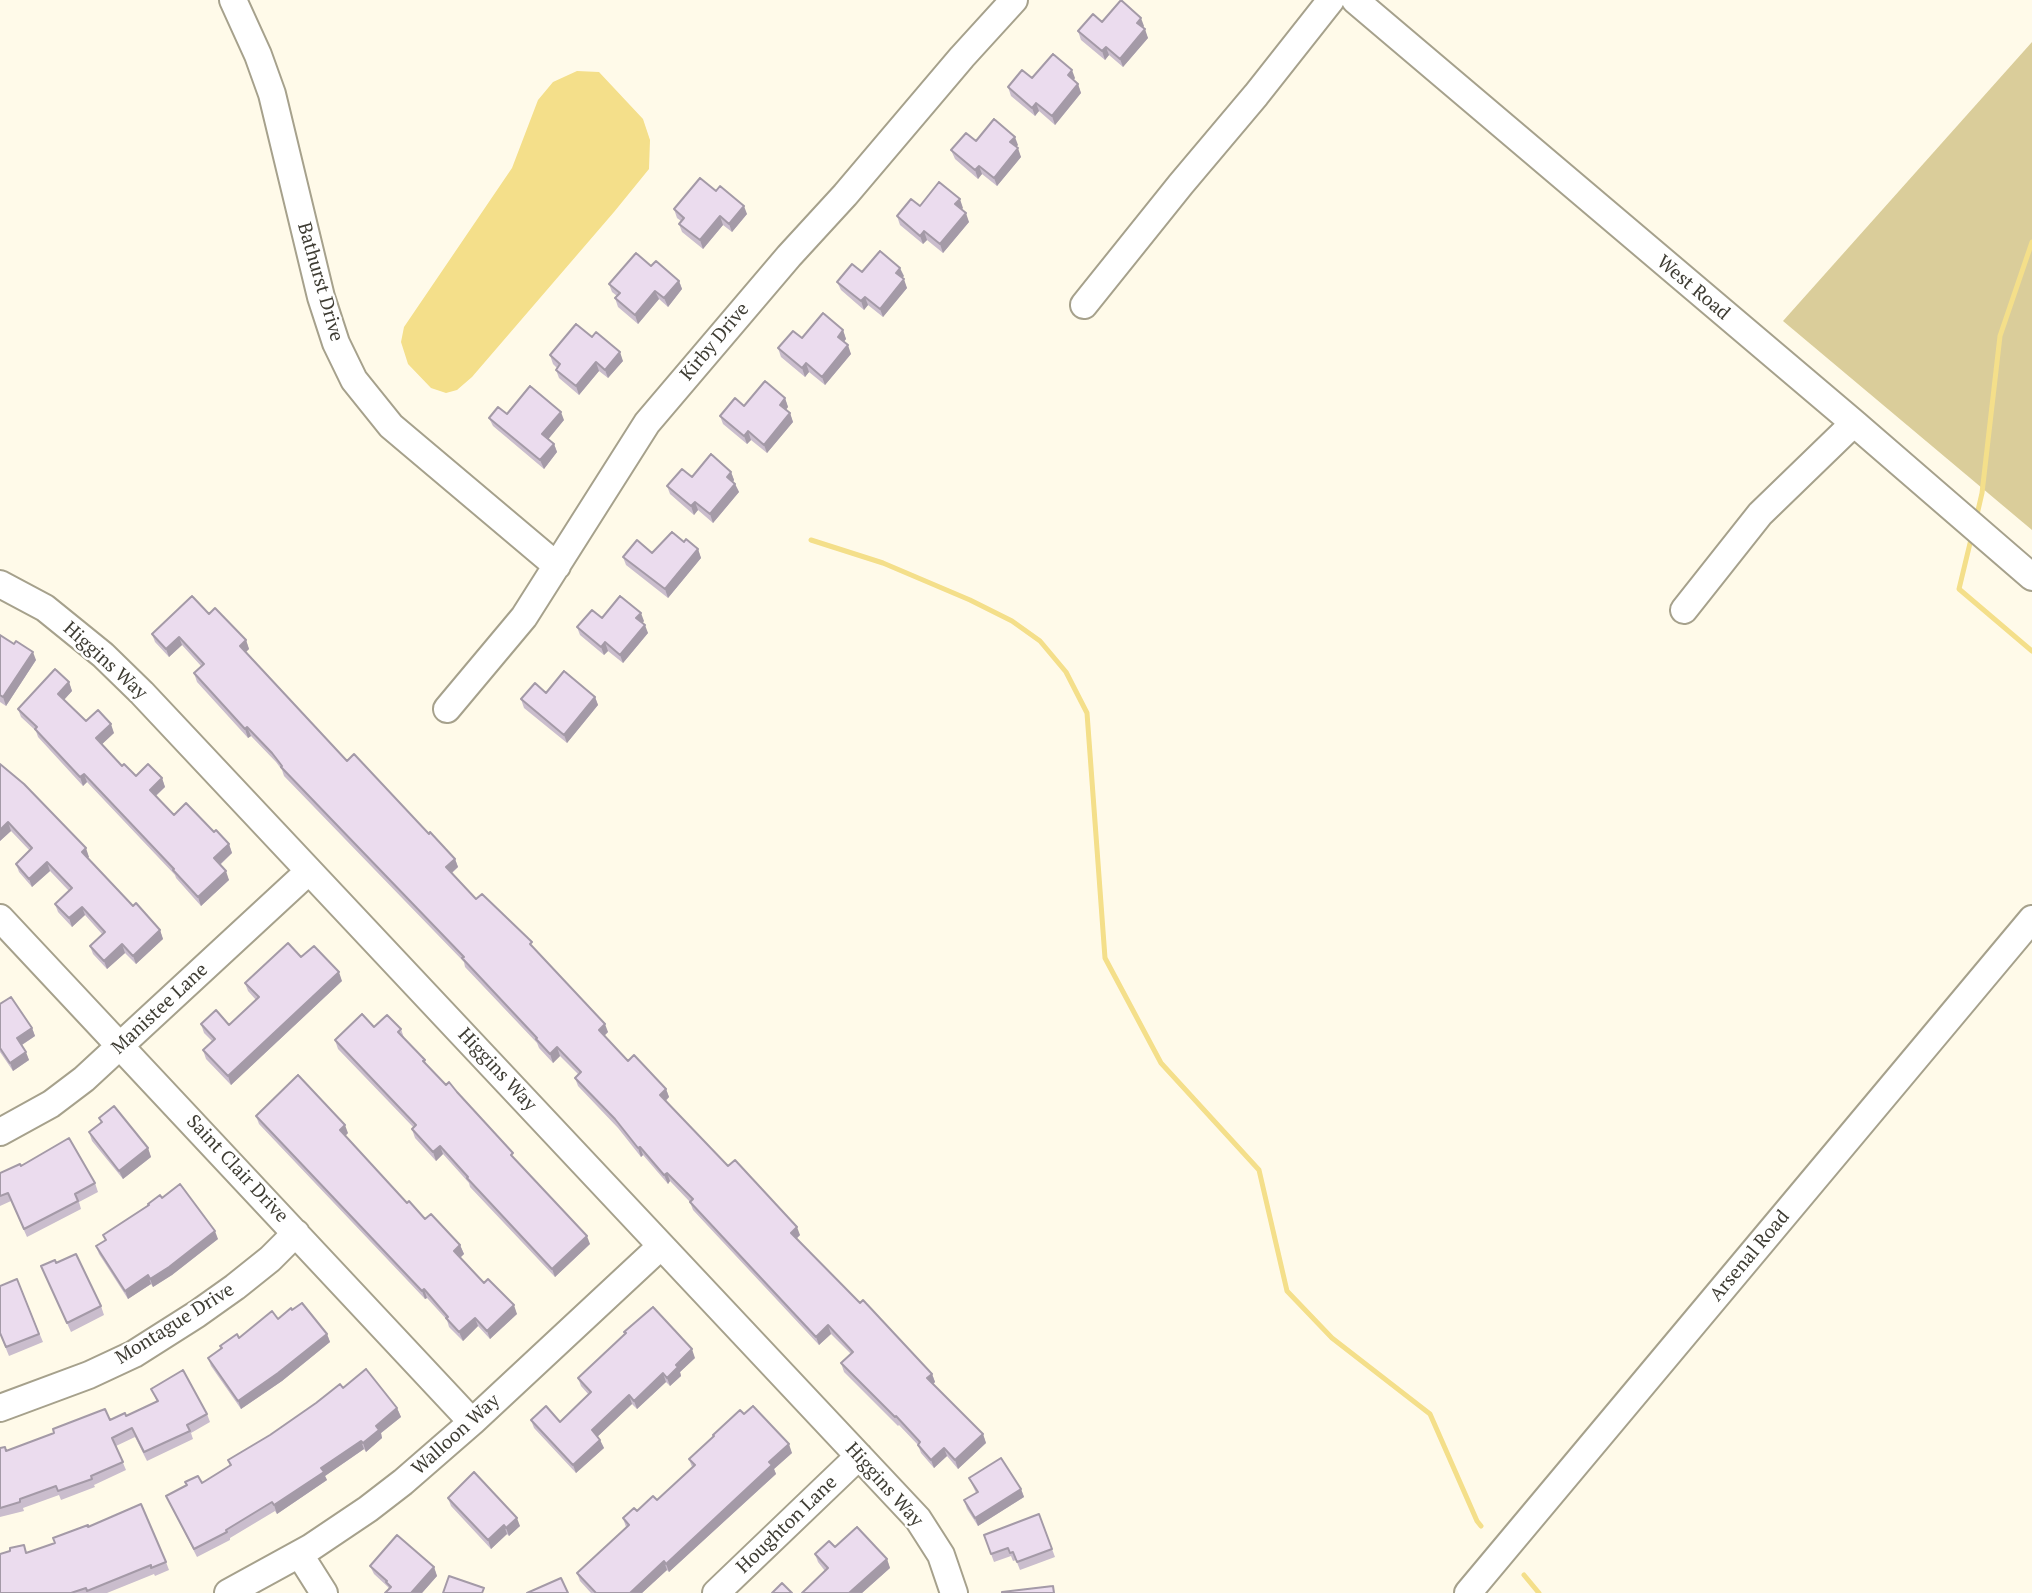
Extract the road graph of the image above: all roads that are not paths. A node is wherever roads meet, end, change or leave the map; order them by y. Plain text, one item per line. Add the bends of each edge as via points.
1 (233, 0) edge
2 (1014, 0) edge
3 (1331, 0) edge
4 (1355, 0) edge
5 (1084, 305) dead end
6 (1854, 423) junction
7 (557, 566) junction
8 (2032, 577) edge
9 (0, 584) edge
10 (1684, 610) dead end
11 (447, 709) dead end
12 (309, 871) junction
13 (0, 918) edge
14 (2032, 919) edge
15 (121, 1046) junction
16 (0, 1132) edge
17 (296, 1233) junction
18 (661, 1246) junction
19 (0, 1408) edge
20 (472, 1422) junction
21 (859, 1456) junction
22 (300, 1555) junction
23 (228, 1593) edge
24 (324, 1593) edge
25 (716, 1593) edge
26 (954, 1593) edge
27 (1468, 1593) edge

1 - 7 street, Bathurst Drive via 272,94 321,297 354,380 391,426
2 - 7 street, Kirby Drive via 647,422
3 - 5 street
4 - 6 street, West Road
6 - 8 street, West Road
6 - 10 street via 1760,514
7 - 11 street, Kirby Drive via 524,617
9 - 12 street, Higgins Way via 45,608 127,677
12 - 15 street, Manistee Lane
12 - 18 street, Higgins Way
13 - 15 street, Saint Clair Drive
14 - 27 street, Arsenal Road
15 - 16 street, Manistee Lane via 51,1104
15 - 17 street, Saint Clair Drive
17 - 19 street, Montague Drive via 235,1287 134,1354
17 - 20 street, Saint Clair Drive
18 - 20 street, Walloon Way
18 - 21 street, Higgins Way
20 - 22 street, Walloon Way via 377,1502
21 - 25 street, Houghton Lane
21 - 26 street, Higgins Way via 923,1527 941,1555
22 - 23 street, Walloon Way
22 - 24 street

